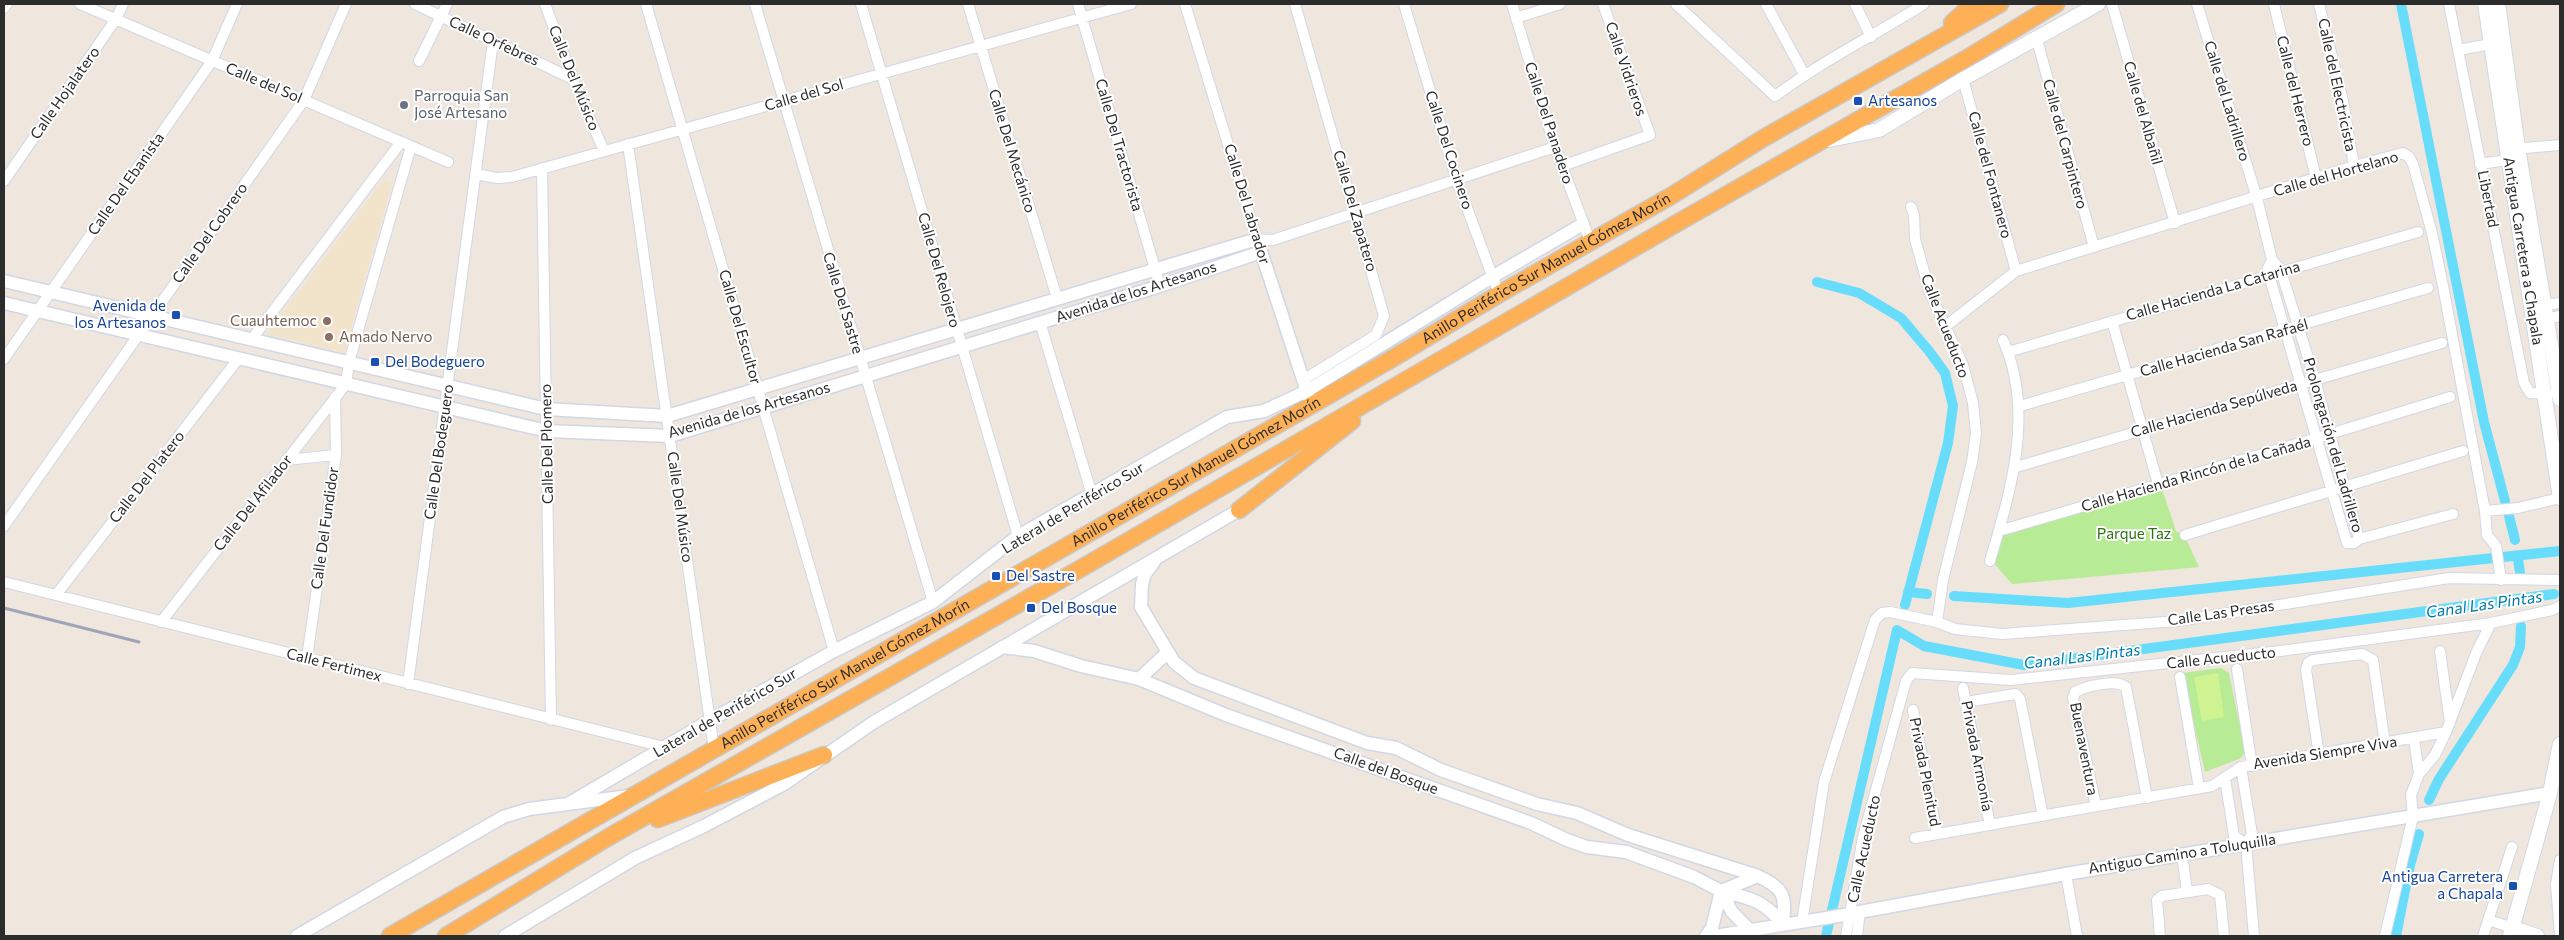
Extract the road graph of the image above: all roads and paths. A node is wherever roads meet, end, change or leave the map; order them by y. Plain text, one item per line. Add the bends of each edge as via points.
1 (7, 4) edge
2 (80, 4) edge
3 (123, 4) edge
4 (237, 4) edge
5 (346, 4) edge
6 (415, 4) edge
7 (447, 4) edge
8 (545, 4) edge
9 (646, 4) edge
10 (754, 4) edge
11 (860, 4) edge
12 (968, 4) edge
13 (1078, 4) edge
14 (1131, 4) edge
15 (1185, 4) edge
16 (1295, 4) edge
17 (1404, 4) edge
18 (1512, 4) edge
19 (1560, 4) edge
20 (1603, 4) edge
21 (1676, 4) edge
22 (1766, 4) edge
23 (1855, 4) edge
24 (1924, 4) edge
25 (1973, 4) edge
26 (2000, 4) edge
27 (2056, 4) edge
28 (2098, 4) edge
29 (2112, 4) edge
30 (2197, 4) edge
31 (2274, 4) edge
32 (2319, 4) edge
33 (2449, 4) edge
34 (2485, 4) edge
35 (2498, 4) edge
36 (4, 8) edge
37 (441, 16) junction
38 (1082, 17) junction
39 (1516, 18) junction
40 (116, 19) junction
41 (1871, 37) junction
42 (2037, 40) junction
43 (493, 41) junction
44 (1931, 42) junction
45 (2497, 43) junction
46 (980, 46) junction
47 (2458, 50) junction
48 (212, 60) junction
49 (419, 61) dead end
50 (881, 73) junction
51 (1804, 74) junction
52 (573, 79) junction
53 (1963, 79) junction
54 (304, 100) junction
55 (783, 101) junction
56 (682, 129) junction
57 (1823, 141) junction
58 (401, 142) junction
59 (628, 144) junction
60 (2560, 145) edge
61 (412, 146) junction
62 (1555, 147) junction
63 (604, 151) junction
64 (2514, 154) junction
65 (448, 162) dead end
66 (2480, 164) junction
67 (1562, 166) junction
68 (2354, 166) junction
69 (542, 168) junction
70 (476, 174) junction
71 (2316, 178) junction
72 (1457, 180) junction
73 (4, 181) edge
74 (2257, 198) junction
75 (1911, 207) dead end
76 (1356, 214) junction
77 (2175, 222) junction
78 (1583, 224) junction
79 (2418, 232) dead end
80 (1257, 238) junction
81 (1273, 240) junction
82 (1590, 241) junction
83 (2094, 247) junction
84 (1261, 252) junction
85 (2272, 260) junction
86 (1155, 269) junction
87 (2016, 271) junction
88 (2281, 271) junction
89 (2269, 275) junction
90 (1492, 277) junction
91 (4, 281) edge
92 (1160, 286) junction
93 (2428, 288) dead end
94 (50, 292) junction
95 (1499, 294) junction
96 (1057, 298) junction
97 (4, 302) edge
98 (2560, 303) edge
99 (37, 310) junction
100 (2544, 314) edge
101 (152, 316) junction
102 (2112, 321) junction
103 (1040, 322) junction
104 (1946, 326) junction
105 (2299, 326) junction
106 (956, 328) junction
107 (2286, 330) junction
108 (139, 334) junction
109 (252, 339) junction
110 (2003, 340) dead end
111 (2442, 343) dead end
112 (962, 346) junction
113 (2008, 352) junction
114 (4, 358) edge
115 (239, 358) junction
116 (859, 358) junction
117 (349, 362) junction
118 (864, 376) junction
119 (2128, 376) junction
120 (2316, 380) junction
121 (2302, 383) junction
122 (346, 384) junction
123 (448, 385) junction
124 (1397, 385) junction
125 (758, 388) junction
126 (1307, 392) junction
127 (2545, 395) junction
128 (2560, 395) edge
129 (2450, 397) dead end
130 (335, 398) junction
131 (2020, 406) junction
132 (445, 407) junction
133 (763, 407) junction
134 (546, 409) junction
135 (667, 416) junction
136 (2143, 429) junction
137 (547, 431) junction
138 (2330, 434) junction
139 (670, 436) junction
140 (2317, 438) junction
141 (2463, 451) dead end
142 (336, 454) junction
143 (286, 460) junction
144 (2016, 467) junction
145 (2158, 484) junction
146 (2346, 487) junction
147 (2333, 491) junction
148 (1092, 495) junction
149 (2560, 498) edge
150 (1240, 510) joint
151 (2485, 511) junction
152 (2453, 514) dead end
153 (4, 526) edge
154 (1999, 531) junction
155 (2185, 535) dead end
156 (1018, 536) junction
157 (2360, 539) junction
158 (1158, 557) junction
159 (1990, 561) dead end
160 (2501, 580) junction
161 (2560, 580) edge
162 (4, 582) edge
163 (56, 596) junction
164 (933, 602) junction
165 (2560, 606) edge
166 (161, 622) junction
167 (1937, 622) junction
168 (2491, 624) junction
169 (1002, 647) junction
170 (834, 651) junction
171 (2440, 651) dead end
172 (1168, 653) junction
173 (306, 658) junction
174 (2237, 669) dead end
175 (2180, 677) dead end
176 (1139, 679) junction
177 (408, 684) junction
178 (1963, 688) dead end
179 (1966, 702) junction
180 (1913, 710) dead end
181 (551, 720) junction
182 (709, 721) junction
183 (2448, 728) junction
184 (2414, 739) junction
185 (2385, 744) junction
186 (2560, 744) edge
187 (664, 747) junction
188 (714, 750) junction
189 (824, 755) junction
190 (2319, 755) junction
191 (2247, 766) junction
192 (2419, 774) junction
193 (2225, 778) junction
194 (2199, 788) junction
195 (2550, 793) junction
196 (634, 796) junction
197 (2147, 798) junction
198 (568, 804) junction
199 (2096, 806) junction
200 (2043, 816) junction
201 (2412, 816) junction
202 (1990, 825) junction
203 (1937, 834) junction
204 (607, 838) junction
205 (1915, 838) dead end
206 (2246, 844) junction
207 (2512, 847) dead end
208 (2182, 854) junction
209 (2560, 860) edge
210 (2066, 874) junction
211 (1758, 876) junction
212 (1721, 891) junction
213 (2187, 892) junction
214 (1850, 913) junction
215 (2488, 920) junction
216 (1802, 922) junction
217 (1749, 929) junction
218 (1783, 930) edge
219 (2511, 932) edge
220 (297, 936) edge
221 (390, 936) edge
222 (446, 936) edge
223 (505, 936) edge
224 (1706, 936) edge
225 (1715, 936) edge
226 (1846, 936) edge
227 (1857, 936) edge
228 (2077, 936) edge
229 (2160, 936) edge
230 (2224, 936) edge
231 (2254, 936) edge
232 (2385, 936) edge
233 (2482, 936) edge
234 (2536, 936) edge
235 (2560, 936) edge

1 - 36 street
2 - 40 street, Calle del Sol
3 - 40 street, Calle Hojalatero
4 - 48 street, Calle Del Ebanista
5 - 54 street, Calle Del Cobrero
6 - 37 street, Calle Orfebres
7 - 37 street
8 - 52 street, Calle Del Músico
9 - 56 street, Calle Del Escultor
10 - 55 street, Calle Del Sastre
11 - 50 street, Calle Del Relojero
12 - 46 street, Calle Del Mecánico
13 - 38 street, Calle Del Tractorista
14 - 38 street, Calle del Sol
15 - 80 street, Calle Del Labrador
16 - 76 street, Calle Del Zapatero
17 - 72 street, Calle Del Cocinero
18 - 39 street, Calle Del Panadero
19 - 39 street
20 - 67 street, Calle Vidrieros via 1650,135
21 - 51 street via 1775,96
22 - 51 street
23 - 41 street
24 - 41 street
25 - 44 highway
26 - 44 highway, Anillo Periférico Sur Manuel Gómez Morín
27 - 57 highway, Anillo Periférico Sur Manuel Gómez Morín
28 - 42 main road
29 - 77 street, Calle del Albañil
30 - 74 street, Calle del Ladrillero
31 - 71 street, Calle del Herrero
32 - 68 street, Calle del Electricista via 2343,101
33 - 47 street, Libertad
34 - 45 main road, Antigua Carretera a Chapala
35 - 45 main road, Antigua Carretera a Chapala
37 - 43 street, Calle Orfebres
37 - 49 street
38 - 46 street, Calle del Sol
38 - 86 street, Calle Del Tractorista
39 - 62 street, Calle Del Panadero
40 - 48 street, Calle del Sol
40 - 73 street, Calle Hojalatero
41 - 51 street
42 - 53 main road
42 - 83 street, Calle del Carpintero
43 - 52 street, Calle Orfebres
43 - 70 street, Calle Del Bodeguero
44 - 82 highway, Anillo Periférico Sur Manuel Gómez Morín
45 - 47 street
45 - 64 main road, Antigua Carretera a Chapala
46 - 50 street, Calle del Sol
46 - 96 street, Calle Del Mecánico
47 - 66 street, Libertad
48 - 54 street, Calle del Sol
48 - 94 street, Calle Del Ebanista
50 - 55 street, Calle del Sol
50 - 106 street, Calle Del Relojero
52 - 63 street, Calle Del Músico
53 - 57 main road via 1879,130
53 - 87 street, Calle del Fontanero
54 - 58 street, Calle del Sol
54 - 101 street, Calle Del Cobrero
55 - 56 street, Calle del Sol
55 - 116 street, Calle Del Sastre
56 - 59 street, Calle del Sol
56 - 125 street, Calle Del Escultor
57 - 124 highway, Anillo Periférico Sur Manuel Gómez Morín
58 - 61 street, Calle del Sol
58 - 109 street
59 - 63 street, Calle del Sol
59 - 135 street, Calle Del Músico
60 - 64 street
61 - 65 street, Calle del Sol
61 - 117 street
62 - 67 street, Calle Del Panadero
62 - 72 street, Avenida de los Artesanos
63 - 69 street, Calle del Sol
64 - 66 street
64 - 100 main road, Antigua Carretera a Chapala
66 - 127 street, Libertad via 2524,383 2530,393
67 - 78 street, Calle Del Panadero
68 - 71 street, Calle del Hortelano
68 - 151 street, Calle del Hortelano via 2403,154 2413,164 2443,286
69 - 70 street, Calle del Sol via 497,178
69 - 134 street, Calle Del Plomero
70 - 123 street, Calle Del Bodeguero
71 - 74 street, Calle del Hortelano
72 - 76 street, Avenida de los Artesanos
72 - 90 street, Calle Del Cocinero
74 - 77 street, Calle del Hortelano
74 - 85 street, Prolongación del Ladrillero
75 - 104 street, Calle Acueducto via 1915,239 1930,293
76 - 81 street, Avenida de los Artesanos
76 - 126 street, Calle Del Zapatero via 1384,316 1382,326 1376,335
77 - 83 street, Calle del Hortelano
78 - 82 street, Calle Del Panadero
78 - 90 street, Lateral de Periférico Sur
79 - 88 street, Calle Hacienda La Catarina
80 - 81 street, Avenida de los Artesanos
80 - 84 street, Calle Del Labrador
80 - 86 street, Avenida de los Artesanos
81 - 84 street, Avenida de los Artesanos
82 - 95 highway, Anillo Periférico Sur Manuel Gómez Morín
83 - 87 street, Calle del Hortelano
84 - 92 street, Avenida de los Artesanos
84 - 126 street, Calle Del Labrador
85 - 88 street, Prolongación del Ladrillero
85 - 89 street, Prolongación del Ladrillero
86 - 92 street, Calle Del Tractorista
86 - 96 street, Avenida de los Artesanos
87 - 104 street, Calle del Hortelano
88 - 89 street, Calle Hacienda La Catarina
88 - 105 street, Prolongación del Ladrillero
89 - 102 street, Calle Hacienda La Catarina
89 - 107 street, Prolongación del Ladrillero
90 - 95 street, Calle Del Cocinero
90 - 126 street, Lateral de Periférico Sur
91 - 94 street, Avenida de los Artesanos
92 - 103 street, Avenida de los Artesanos
93 - 105 street, Calle Hacienda San Rafaél
94 - 99 street, Calle Del Ebanista
94 - 101 street, Avenida de los Artesanos
95 - 126 highway, Anillo Periférico Sur Manuel Gómez Morín via 1395,357
96 - 106 street, Avenida de los Artesanos
97 - 99 street, Avenida de los Artesanos
98 - 100 street
99 - 108 street, Avenida de los Artesanos
99 - 114 street, Calle Del Ebanista
100 - 127 main road, Antigua Carretera a Chapala
100 - 128 main road, Antigua Carretera a Chapala
101 - 108 street, Calle Del Cobrero
101 - 109 street, Avenida de los Artesanos
102 - 113 street, Calle Hacienda La Catarina
102 - 119 street
103 - 112 street, Avenida de los Artesanos
103 - 148 street
104 - 167 street, Calle Acueducto via 1963,364 1973,403 1976,434 1943,580
105 - 107 street, Calle Hacienda San Rafaél
105 - 120 street, Prolongación del Ladrillero
106 - 112 street, Calle Del Relojero
106 - 116 street, Avenida de los Artesanos
107 - 119 street, Calle Hacienda San Rafaél
107 - 121 street, Prolongación del Ladrillero
108 - 115 street, Avenida de los Artesanos
108 - 153 street, Calle Del Cobrero
109 - 117 street, Avenida de los Artesanos
110 - 113 street
111 - 120 street, Calle Hacienda Sepúlveda
112 - 118 street, Avenida de los Artesanos
112 - 156 street, Calle Del Relojero
113 - 131 street
115 - 122 street, Avenida de los Artesanos
115 - 163 street, Calle Del Platero
116 - 118 street, Calle Del Sastre
116 - 125 street, Avenida de los Artesanos
117 - 122 street
117 - 123 street, Avenida de los Artesanos
118 - 133 street, Avenida de los Artesanos
118 - 164 street, Calle Del Sastre
119 - 131 street, Calle Hacienda San Rafaél
119 - 136 street
120 - 121 street, Calle Hacienda Sepúlveda
120 - 138 street, Prolongación del Ladrillero
121 - 136 street, Calle Hacienda Sepúlveda
121 - 140 street, Prolongación del Ladrillero
122 - 130 street, Calle Del Afilador
122 - 132 street, Avenida de los Artesanos
123 - 132 street, Calle Del Bodeguero
123 - 134 street, Avenida de los Artesanos
124 - 150 highway
124 - 204 highway, Anillo Periférico Sur Manuel Gómez Morín
125 - 133 street, Calle Del Escultor
125 - 135 street, Avenida de los Artesanos
126 - 148 street, Lateral de Periférico Sur via 1264,411 1227,417
126 - 188 highway, Anillo Periférico Sur Manuel Gómez Morín
127 - 128 street
127 - 149 main road, Antigua Carretera a Chapala
129 - 138 street, Calle Hacienda Rincón de la Cañada
130 - 142 street, Calle Del Fundidor
130 - 143 street, Calle Del Afilador
131 - 144 street
132 - 137 street, Avenida de los Artesanos
132 - 177 street, Calle Del Bodeguero
133 - 139 street, Avenida de los Artesanos
133 - 170 street, Calle Del Escultor
134 - 135 street, Avenida de los Artesanos
134 - 137 street, Calle Del Plomero
135 - 139 street, Calle Del Músico
136 - 144 street, Calle Hacienda Sepúlveda
136 - 145 street
137 - 139 street, Avenida de los Artesanos
137 - 181 street, Calle Del Plomero
138 - 140 street, Calle Hacienda Rincón de la Cañada
138 - 146 street, Prolongación del Ladrillero
139 - 182 street, Calle Del Músico
140 - 145 street, Calle Hacienda Rincón de la Cañada
140 - 147 street, Prolongación del Ladrillero
141 - 146 street
142 - 143 street
142 - 173 street, Calle Del Fundidor
143 - 166 street, Calle Del Afilador
144 - 154 street
145 - 154 street, Calle Hacienda Rincón de la Cañada
146 - 147 street
146 - 157 street, Prolongación del Ladrillero
147 - 155 street
147 - 157 street, Prolongación del Ladrillero via 2347,543
148 - 156 street, Lateral de Periférico Sur
149 - 151 street via 2518,508
150 - 158 street
151 - 160 street, Calle del Hortelano via 2487,535 2496,546
152 - 157 street
154 - 159 street
156 - 164 street, Lateral de Periférico Sur
158 - 169 street
158 - 172 street, Calle del Bosque via 1145,574 1141,608
160 - 161 street, Calle Las Presas
160 - 167 street, Calle Las Presas via 2449,578 2178,621 2002,634 1955,629
162 - 163 street, Calle Fertimex
163 - 166 street, Calle Fertimex
164 - 170 street, Lateral de Periférico Sur
165 - 168 street, Calle Acueducto
166 - 173 street, Calle Fertimex
167 - 216 street, Calle Las Presas via 1890,612 1882,612 1875,620 1824,782
168 - 183 street via 2477,651
168 - 214 street, Calle Acueducto via 2011,680 1912,673 1906,681 1863,837
169 - 176 street, Calle del Bosque via 1034,650 1081,666
169 - 189 street
170 - 182 street, Lateral de Periférico Sur
171 - 183 street
172 - 176 street
172 - 211 street, Calle del Bosque via 1194,678 1294,717 1367,743 1396,748 1441,770 1537,804 1577,813 1628,835
173 - 177 street, Calle Fertimex
174 - 191 street
175 - 194 street
176 - 212 street, Calle del Bosque via 1226,714 1531,822 1567,840 1587,847 1626,852 1660,863
177 - 181 street, Calle Fertimex
178 - 179 street, Privada Armonía
179 - 200 street via 2016,694 2020,699
179 - 202 street, Privada Armonía
180 - 203 street, Privada Plenitud
181 - 187 street, Calle Fertimex
182 - 187 street, Lateral de Periférico Sur
182 - 188 street, Calle Del Músico
183 - 184 street, Avenida Siempre Viva
183 - 192 street via 2435,755
184 - 185 street, Avenida Siempre Viva
184 - 192 street
185 - 190 street, Avenida Siempre Viva
185 - 190 street via 2373,660 2362,654 2313,660 2306,670
186 - 195 main road
187 - 198 street, Lateral de Periférico Sur
188 - 196 highway, Anillo Periférico Sur Manuel Gómez Morín
189 - 204 highway
189 - 223 street via 784,784 635,858
190 - 191 street, Avenida Siempre Viva
191 - 193 street, Avenida Siempre Viva
191 - 206 street via 2252,834
192 - 201 street via 2411,795
193 - 194 street, Avenida Siempre Viva via 2212,786
193 - 206 street via 2234,836
194 - 197 street, Avenida Siempre Viva
195 - 201 street, Antiguo Camino a Toluquilla
195 - 219 main road
196 - 198 street
196 - 221 highway, Anillo Periférico Sur Manuel Gómez Morín
197 - 199 street, Avenida Siempre Viva
197 - 199 street, Buenaventura via 2126,688 2116,684 2080,689 2073,698
198 - 220 street via 530,809 503,817
199 - 200 street, Avenida Siempre Viva
200 - 202 street, Avenida Siempre Viva
201 - 206 street, Antiguo Camino a Toluquilla
201 - 232 street
202 - 203 street, Avenida Siempre Viva
203 - 205 street, Avenida Siempre Viva
204 - 222 highway, Anillo Periférico Sur Manuel Gómez Morín
206 - 208 street, Antiguo Camino a Toluquilla
206 - 231 street
207 - 215 street
208 - 210 street, Antiguo Camino a Toluquilla
208 - 213 street
209 - 235 street via 2556,884
210 - 214 street, Antiguo Camino a Toluquilla
210 - 228 street
211 - 212 street
211 - 218 street, Calle del Bosque via 1778,886 1783,898
212 - 217 street via 1732,912
212 - 218 street via 1755,898 1771,909
212 - 224 street via 1712,928
213 - 229 street via 2162,896 2157,900
213 - 230 street via 2208,889 2220,895
214 - 216 street, Antiguo Camino a Toluquilla
214 - 226 street, Calle Acueducto
214 - 227 street
215 - 219 street
215 - 233 street
216 - 218 street, Antiguo Camino a Toluquilla
217 - 218 street, Antiguo Camino a Toluquilla
217 - 225 street, Antiguo Camino a Toluquilla
219 - 234 main road

